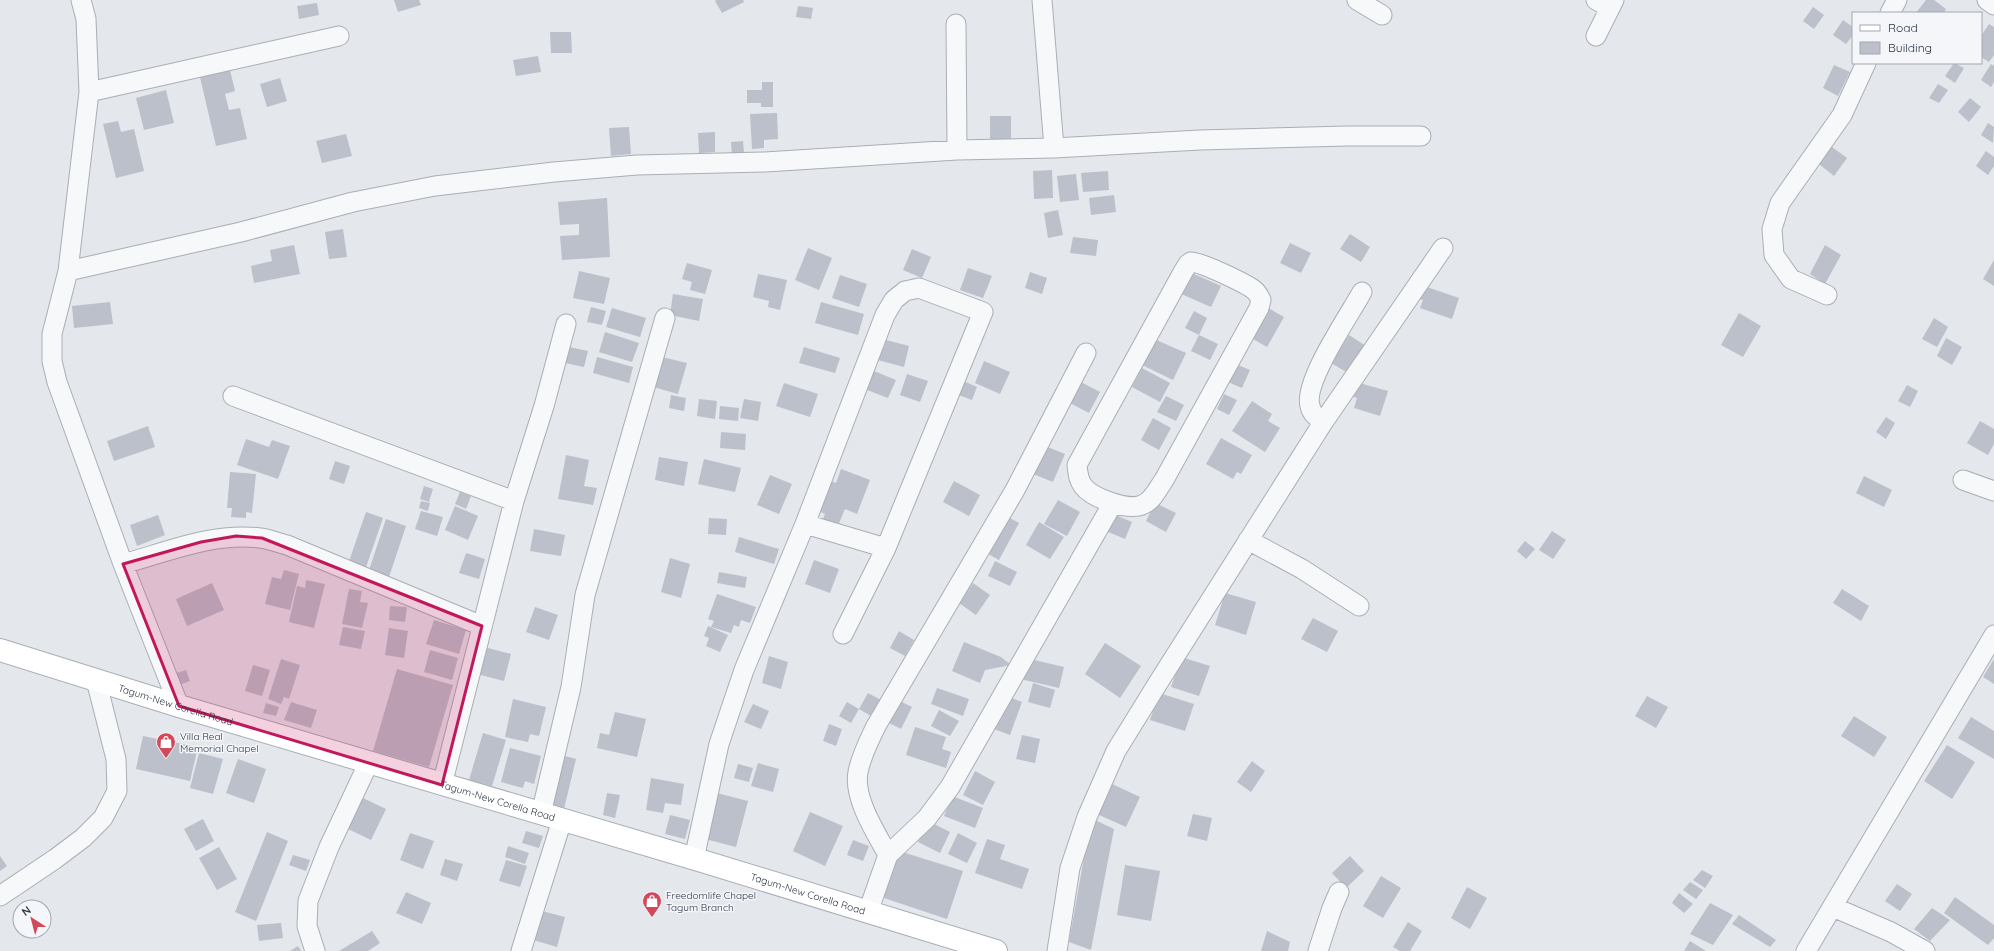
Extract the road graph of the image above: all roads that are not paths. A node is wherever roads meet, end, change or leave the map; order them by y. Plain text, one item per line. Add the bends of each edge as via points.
1 (81, 0) edge
2 (1042, 0) edge
3 (1357, 0) edge
4 (1897, 0) edge
5 (1987, 0) edge
6 (1607, 3) edge
7 (1994, 5) edge
8 (1891, 12) edge
9 (1382, 15) dead end
10 (956, 24) dead end
11 (339, 36) dead end
12 (1596, 36) dead end
13 (1866, 64) edge
14 (89, 92) junction
15 (1421, 136) dead end
16 (1054, 148) junction
17 (957, 150) junction
18 (1443, 248) dead end
19 (68, 271) junction
20 (1362, 292) dead end
21 (1827, 295) dead end
22 (665, 318) dead end
23 (566, 324) dead end
24 (1086, 353) dead end
25 (233, 396) dead end
26 (1324, 421) junction
27 (1963, 480) dead end
28 (1994, 491) edge
29 (514, 501) junction
30 (1113, 503) junction
31 (806, 524) junction
32 (1248, 540) junction
33 (886, 548) junction
34 (122, 564) junction
35 (1359, 606) dead end
36 (482, 626) junction
37 (843, 634) dead end
38 (1994, 635) edge
39 (0, 650) edge
40 (96, 680) junction
41 (179, 706) junction
42 (369, 762) junction
43 (442, 785) junction
44 (542, 814) junction
45 (562, 820) junction
46 (888, 855) junction
47 (694, 859) junction
48 (1339, 892) dead end
49 (0, 896) edge
50 (1833, 907) junction
51 (868, 912) junction
52 (314, 951) edge
53 (521, 951) edge
54 (996, 951) edge
55 (1057, 951) edge
56 (1318, 951) edge
57 (1806, 951) edge
58 (1925, 951) edge

1 - 14 street via 86,20
2 - 16 street
3 - 9 street
4 - 8 street
5 - 7 street
6 - 12 street
10 - 17 street
11 - 14 street
13 - 21 street via 1842,115 1780,203 1772,229 1774,255 1791,279
14 - 19 street
15 - 16 street via 1200,140
16 - 17 street
17 - 19 street via 765,162 637,165 435,186 353,202 242,232
18 - 26 street
19 - 34 street via 52,334 52,361 56,382
20 - 26 street via 1315,373 1308,393 1313,414
22 - 44 street via 586,595 571,687
23 - 29 street via 544,406
24 - 46 street via 1015,490 876,726 863,754 857,773 858,790 867,815
25 - 29 street
26 - 32 street
27 - 28 street
29 - 36 street
30 - 30 street via 1134,507 1143,505 1152,498 1164,480 1259,308 1261,300 1254,289 1195,262 1186,266 1078,465 1078,477 1090,494
30 - 46 street via 950,787 927,818
31 - 33 street
31 - 33 street via 884,315 894,300 905,291 919,288 983,312
31 - 47 street via 744,670 719,744
32 - 35 street via 1302,569
32 - 55 street via 1116,751 1085,823 1072,861
33 - 37 street
34 - 36 street via 201,542 236,536 262,538 294,548
34 - 41 street
36 - 43 street
38 - 50 street
39 - 40 main road, Tagum-New Corella Road
40 - 41 main road, Tagum-New Corella Road
40 - 49 street via 116,759 117,791 103,818 83,838
41 - 42 main road, Tagum-New Corella Road
42 - 43 main road, Tagum-New Corella Road
42 - 52 street via 329,846 308,901 306,926
43 - 44 main road, Tagum-New Corella Road
44 - 45 main road, Tagum-New Corella Road
45 - 47 main road, Tagum-New Corella Road
45 - 53 street
46 - 51 street
47 - 51 main road, Tagum-New Corella Road
48 - 56 street
50 - 57 street
50 - 58 street via 1891,932
51 - 54 main road, Tagum-New Corella Road

